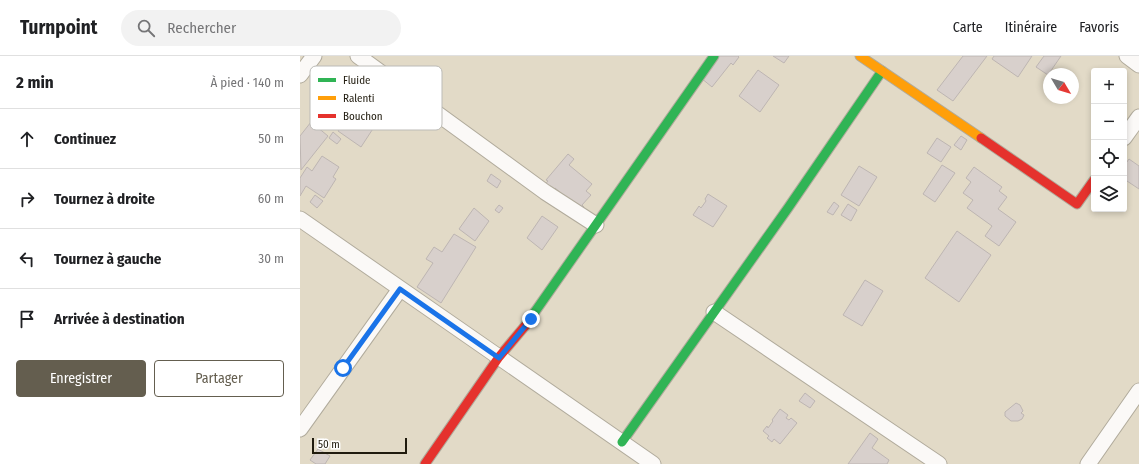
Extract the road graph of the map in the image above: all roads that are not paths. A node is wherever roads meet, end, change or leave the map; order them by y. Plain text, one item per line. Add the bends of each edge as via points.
1 (314, 56) edge
2 (358, 56) edge
3 (714, 56) edge
4 (860, 56) edge
5 (1127, 56) edge
6 (1139, 64) edge
7 (372, 66) edge
8 (882, 71) junction
9 (300, 75) edge
10 (442, 117) edge
11 (1139, 117) edge
12 (1127, 134) edge
13 (1091, 184) edge
14 (300, 219) edge
15 (596, 225) junction
16 (400, 289) junction
17 (714, 312) junction
18 (499, 358) junction
19 (1139, 391) edge
20 (301, 426) edge
21 (622, 442) junction
22 (425, 464) edge
23 (653, 464) edge
24 (939, 464) edge
25 (1088, 464) edge

1 - 9 street
2 - 7 street
3 - 15 street
4 - 8 street
5 - 6 street
8 - 13 street via 1077,204
8 - 17 street
10 - 15 street via 545,192
11 - 12 street
14 - 16 street
15 - 18 street via 531,319
16 - 18 street
16 - 20 street
17 - 21 street
17 - 24 street
18 - 21 street
18 - 22 street
19 - 25 street
21 - 23 street

